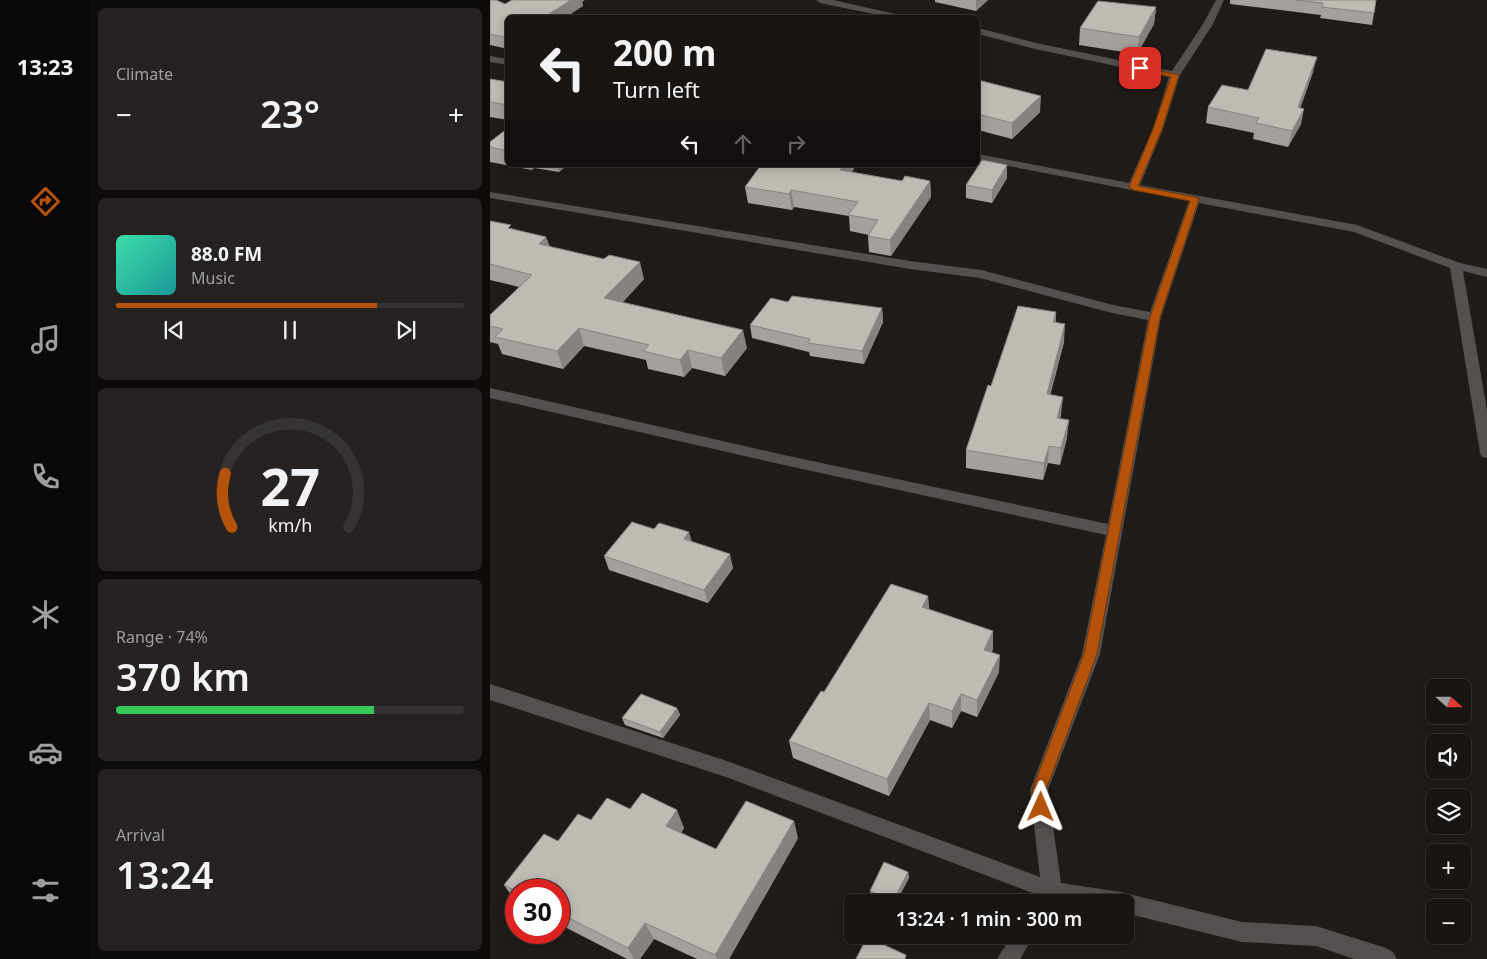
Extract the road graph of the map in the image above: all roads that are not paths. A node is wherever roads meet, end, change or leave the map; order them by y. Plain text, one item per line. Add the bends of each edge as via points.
1 (820, 0) edge
2 (1220, 0) edge
3 (894, 15) edge
4 (980, 32) edge
5 (490, 59) edge
6 (505, 62) edge
7 (1175, 75) junction
8 (980, 158) edge
9 (1133, 187) junction
10 (490, 196) edge
11 (1195, 199) junction
12 (1456, 266) junction
13 (1487, 273) edge
14 (1155, 317) junction
15 (490, 393) edge
16 (1487, 453) edge
17 (1115, 531) junction
18 (490, 692) edge
19 (1040, 894) edge
20 (1048, 894) edge
21 (1134, 906) edge
22 (1018, 944) edge
23 (1008, 959) edge
24 (1386, 959) edge

1 - 3 street
2 - 7 street
4 - 7 street
5 - 6 street
7 - 9 street via 1158,129
8 - 9 street
9 - 11 street
10 - 14 street via 981,274 1112,310
11 - 12 street via 1357,229
11 - 14 street
12 - 13 street
12 - 16 street
14 - 17 street
15 - 17 street
17 - 20 street via 1091,654 1039,790
18 - 19 street via 727,769
21 - 24 street via 1242,932 1316,936
22 - 23 street

